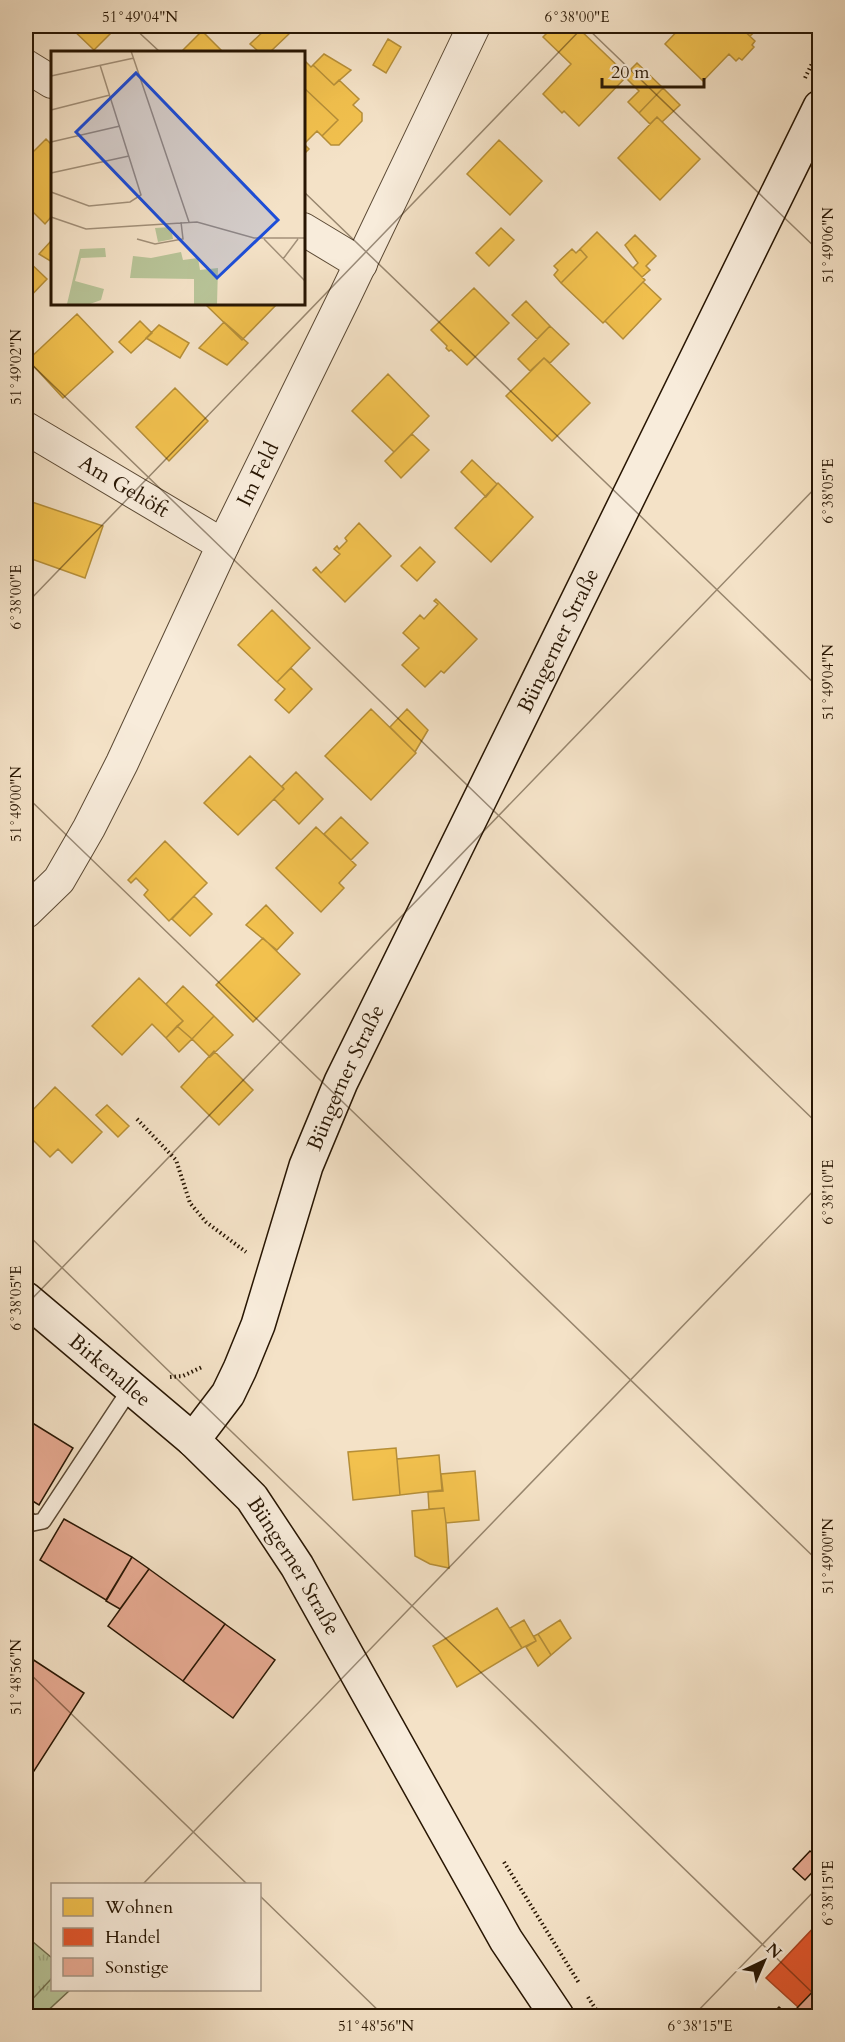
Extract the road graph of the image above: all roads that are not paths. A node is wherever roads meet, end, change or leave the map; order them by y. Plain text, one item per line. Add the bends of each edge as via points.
1 (474, 26) edge
2 (26, 66) edge
3 (51, 81) edge
4 (819, 107) edge
5 (304, 230) edge
6 (361, 264) junction
7 (26, 428) edge
8 (223, 545) junction
9 (26, 912) edge
10 (26, 1299) edge
11 (131, 1388) junction
12 (193, 1440) junction
13 (26, 1518) edge
14 (557, 2016) edge

1 - 6 street, Im Feld
2 - 3 street
4 - 12 street, Büngerner Straße via 341,1082 306,1166 262,1315 240,1369 228,1394
5 - 6 street
6 - 8 street, Im Feld
7 - 8 street, Am Gehöft
8 - 9 street, Im Feld via 89,828 59,880
10 - 11 street, Birkenallee
11 - 12 street, Birkenallee
11 - 13 lane via 43,1521
12 - 14 street, Büngerner Straße via 252,1498 297,1566 506,1940

